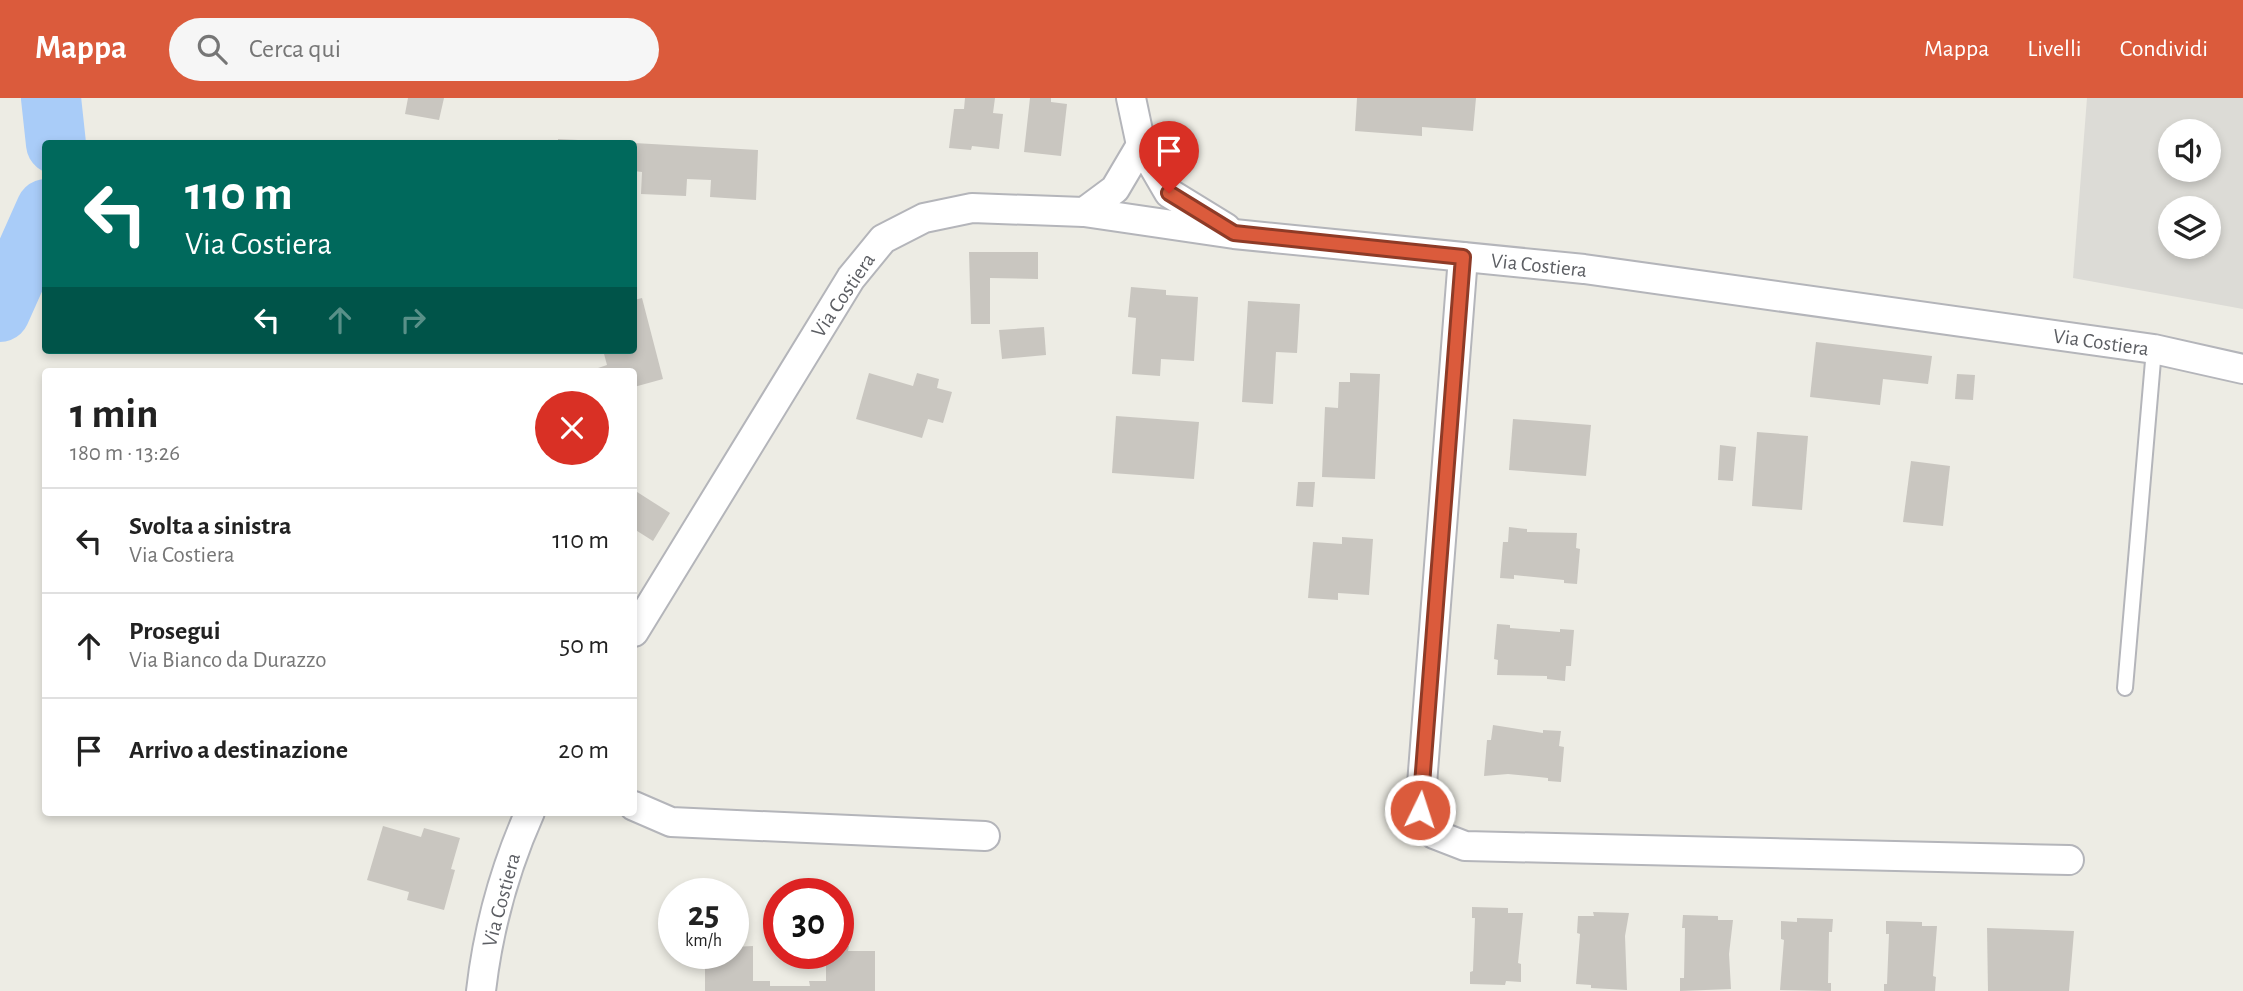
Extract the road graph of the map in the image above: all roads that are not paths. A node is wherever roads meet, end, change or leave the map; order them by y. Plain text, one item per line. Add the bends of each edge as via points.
1 (1131, 98) edge
2 (1141, 145) junction
3 (1084, 212) junction
4 (1234, 233) junction
5 (1463, 257) junction
6 (2154, 349) junction
7 (2243, 369) edge
8 (637, 627) edge
9 (2125, 688) dead end
10 (637, 807) edge
11 (528, 816) edge
12 (985, 836) dead end
13 (2069, 860) dead end
14 (481, 991) edge

1 - 2 street
2 - 3 street via 1115,189
2 - 4 street via 1169,193
3 - 4 street, Via Costiera
3 - 8 street, Via Costiera via 972,208 924,218 883,239 851,278
4 - 5 street, Via Costiera
5 - 6 street, Via Costiera via 1584,269
5 - 13 street via 1420,810 1434,834 1465,846
6 - 7 street, Via Costiera
6 - 9 lane
10 - 12 street via 671,822
11 - 14 street, Via Costiera via 511,856

